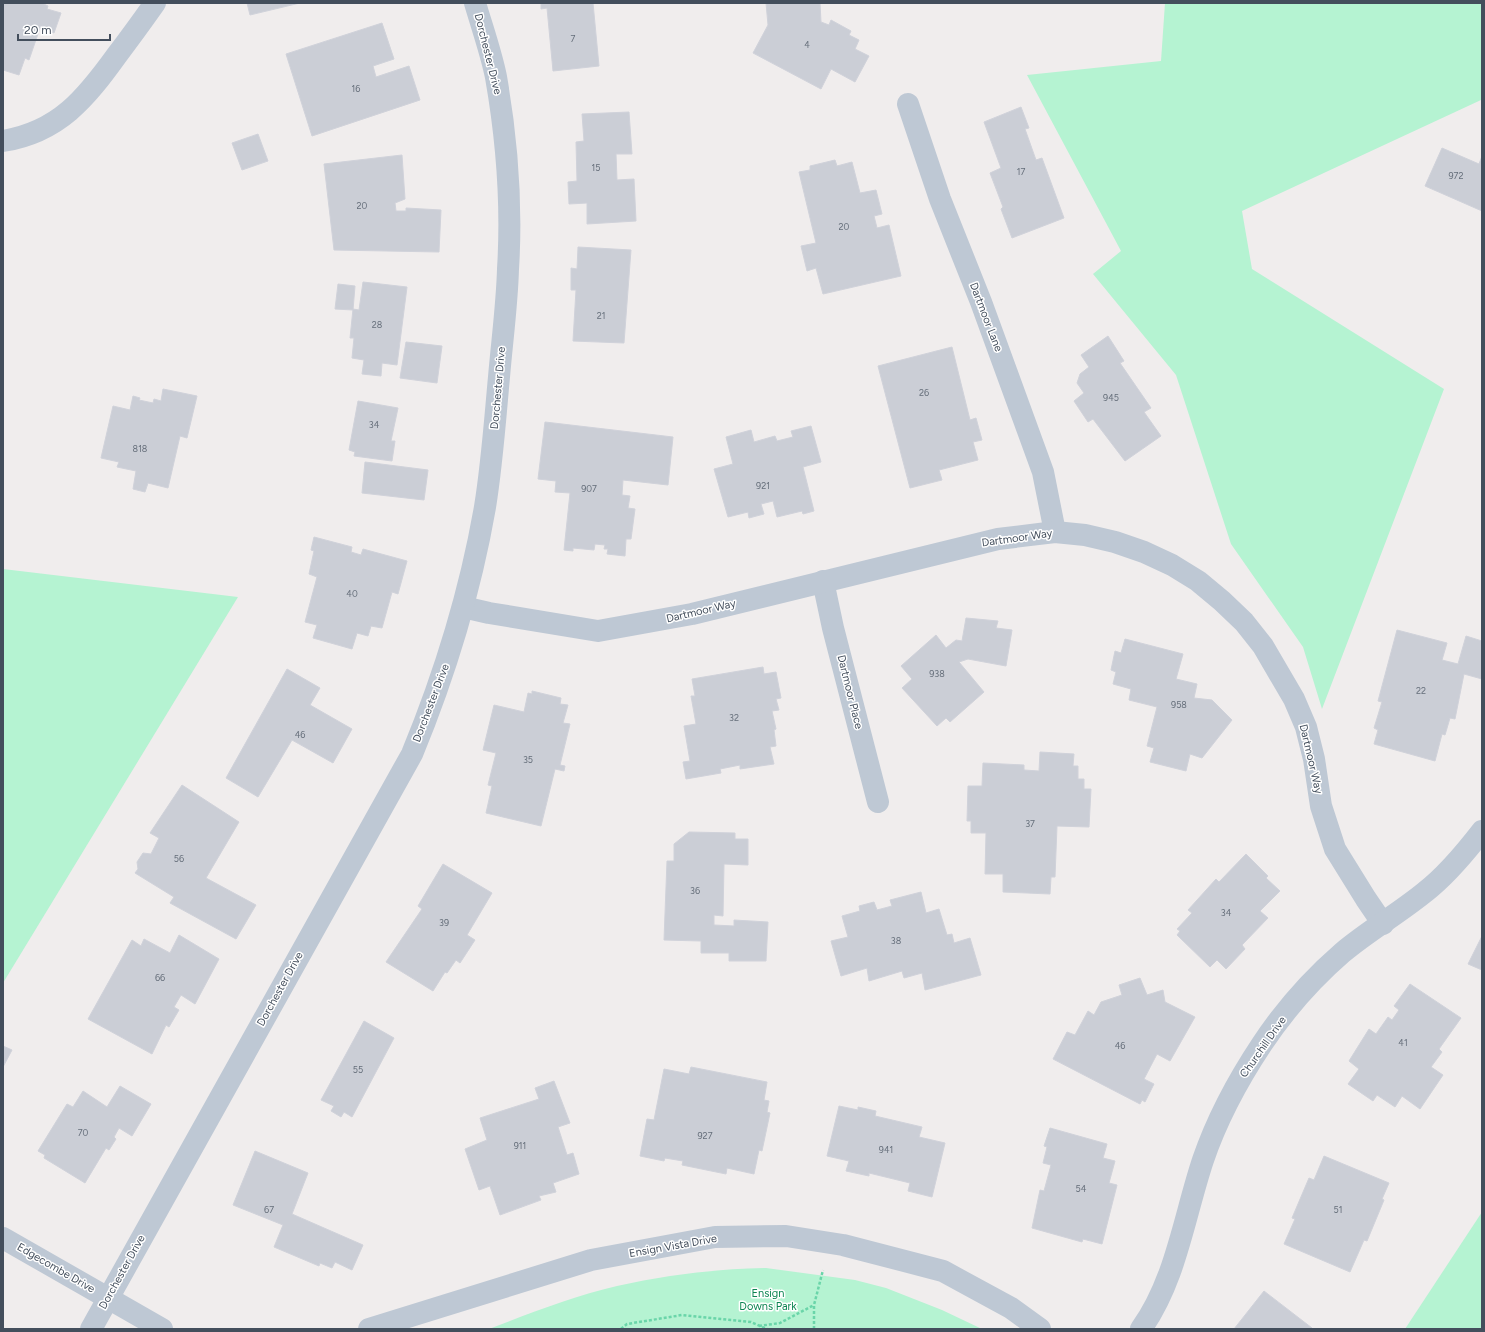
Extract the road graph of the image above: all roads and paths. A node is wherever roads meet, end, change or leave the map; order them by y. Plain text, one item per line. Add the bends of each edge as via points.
1 (155, 3) edge
2 (475, 3) edge
3 (908, 104) dead end
4 (3, 141) edge
5 (1055, 532) junction
6 (823, 581) junction
7 (463, 607) junction
8 (878, 802) dead end
9 (1482, 831) edge
10 (1383, 924) junction
11 (3, 1238) edge
12 (823, 1270) dead end
13 (108, 1298) junction
14 (814, 1305) junction
15 (759, 1326) junction
16 (91, 1329) edge
17 (162, 1329) edge
18 (369, 1329) edge
19 (620, 1329) edge
20 (767, 1329) edge
21 (814, 1329) edge
22 (1040, 1329) edge
23 (1141, 1329) edge

1 - 4 street via 80,103 35,133
2 - 7 street, Dorchester Drive via 495,75 503,120 509,217 508,270 486,498
3 - 5 street, Dartmoor Lane via 940,199 981,302 1043,472
5 - 6 street, Dartmoor Way via 998,539
5 - 10 street, Dartmoor Way via 1115,542 1158,558 1198,581 1244,622 1263,646 1294,699 1306,727 1321,806 1335,850
6 - 7 street, Dartmoor Way via 692,614 598,631
6 - 8 street, Dartmoor Place
7 - 13 street, Dorchester Drive via 449,657 412,754
9 - 10 street, Churchill Drive via 1452,868 1426,892
10 - 23 street, Churchill Drive via 1342,953 1313,981 1263,1043 1240,1079 1220,1117 1203,1159 1170,1272 1159,1299
11 - 13 street, Edgecombe Drive
12 - 14 path
13 - 16 street, Dorchester Drive
13 - 17 street
14 - 15 path via 780,1323
14 - 21 path
15 - 19 path via 751,1322 682,1315 627,1324
15 - 20 path
18 - 22 street, Ensign Vista Drive via 591,1260 716,1237 786,1236 843,1245 943,1271 1011,1308

